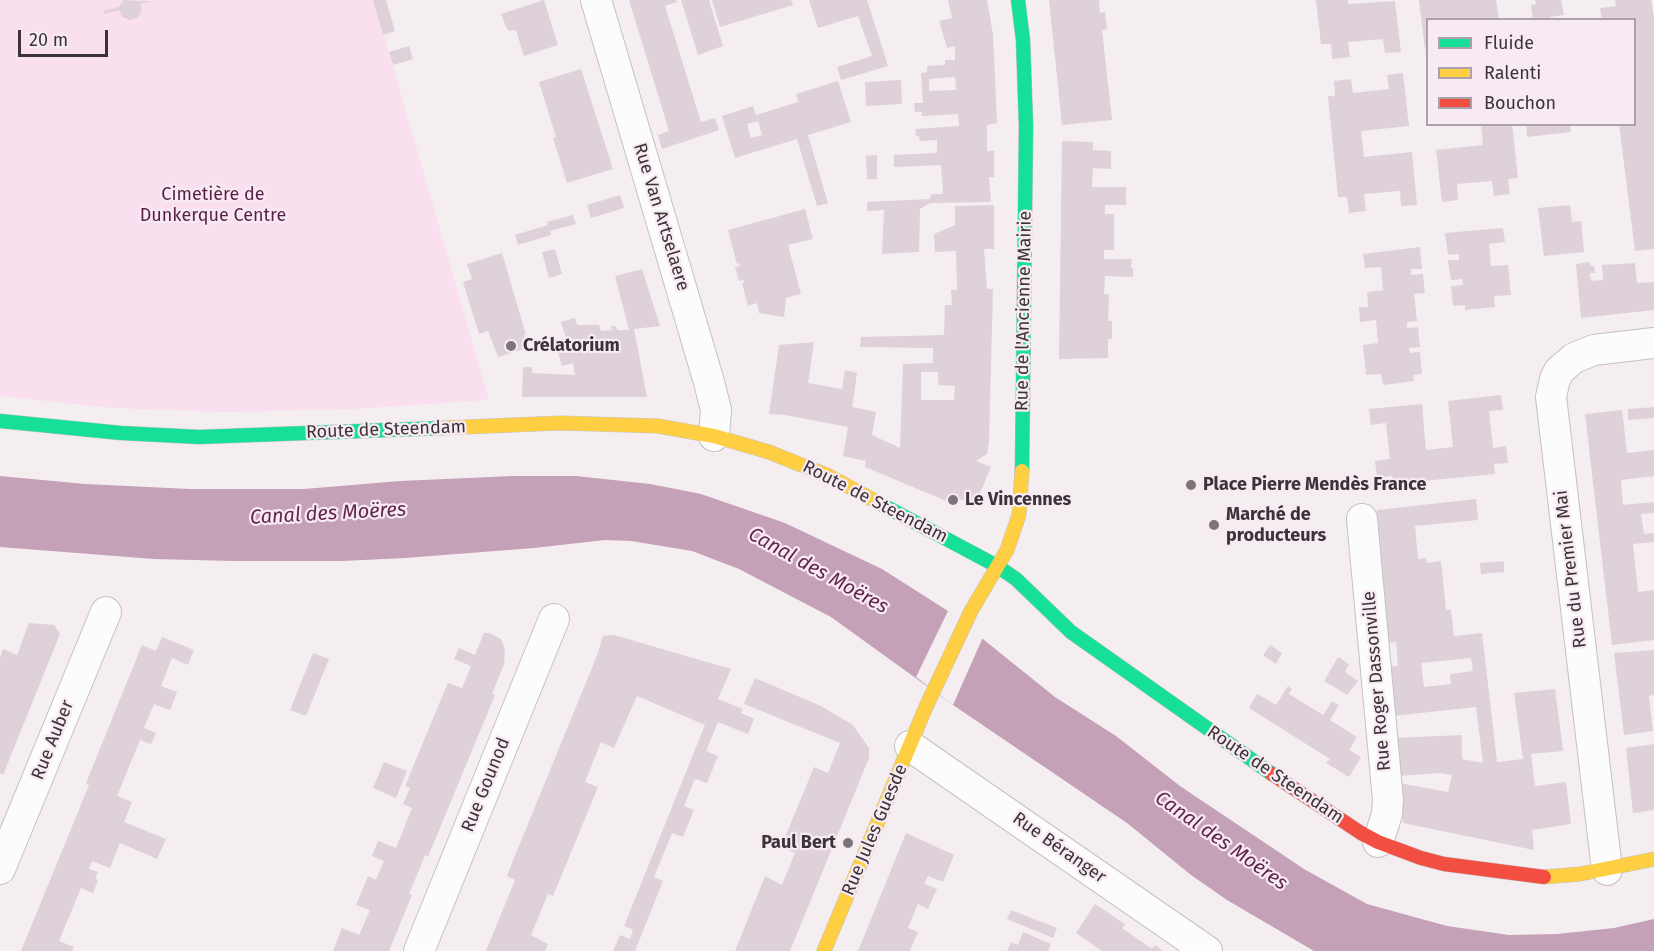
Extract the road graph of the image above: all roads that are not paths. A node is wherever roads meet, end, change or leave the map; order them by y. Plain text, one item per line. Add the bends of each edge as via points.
1 (596, 0) edge
2 (1018, 0) edge
3 (1654, 343) edge
4 (0, 421) edge
5 (714, 436) junction
6 (1362, 519) dead end
7 (997, 566) junction
8 (971, 611) joint
9 (106, 612) dead end
10 (554, 619) dead end
11 (910, 746) junction
12 (1378, 842) junction
13 (1654, 859) edge
14 (0, 869) edge
15 (1607, 870) junction
16 (418, 951) edge
17 (824, 951) edge
18 (1207, 951) edge

1 - 5 street, Rue Van Artselaere via 711,389 716,410
2 - 7 street, Rue de l'Ancienne Mairie via 1026,126 1021,501 1014,535
3 - 15 street, Rue du Premier Mai via 1594,350 1574,358 1559,370 1551,397
4 - 5 street, Route de Steendam via 199,437 598,423 658,426
5 - 7 street, Route de Steendam via 770,452 829,476
6 - 12 street, Rue Roger Dassonville via 1388,800
7 - 8 street, Rue de l'Ancienne Mairie
7 - 12 street, Route de Steendam via 1086,643 1297,792
8 - 11 street, Rue Jules Guesde
9 - 14 street, Rue Auber
10 - 16 street, Rue Gounod
11 - 17 street, Rue Jules Guesde
11 - 18 street, Rue Béranger
12 - 15 street, Route de Steendam via 1444,864 1508,874 1542,877
13 - 15 street, Route de Steendam

